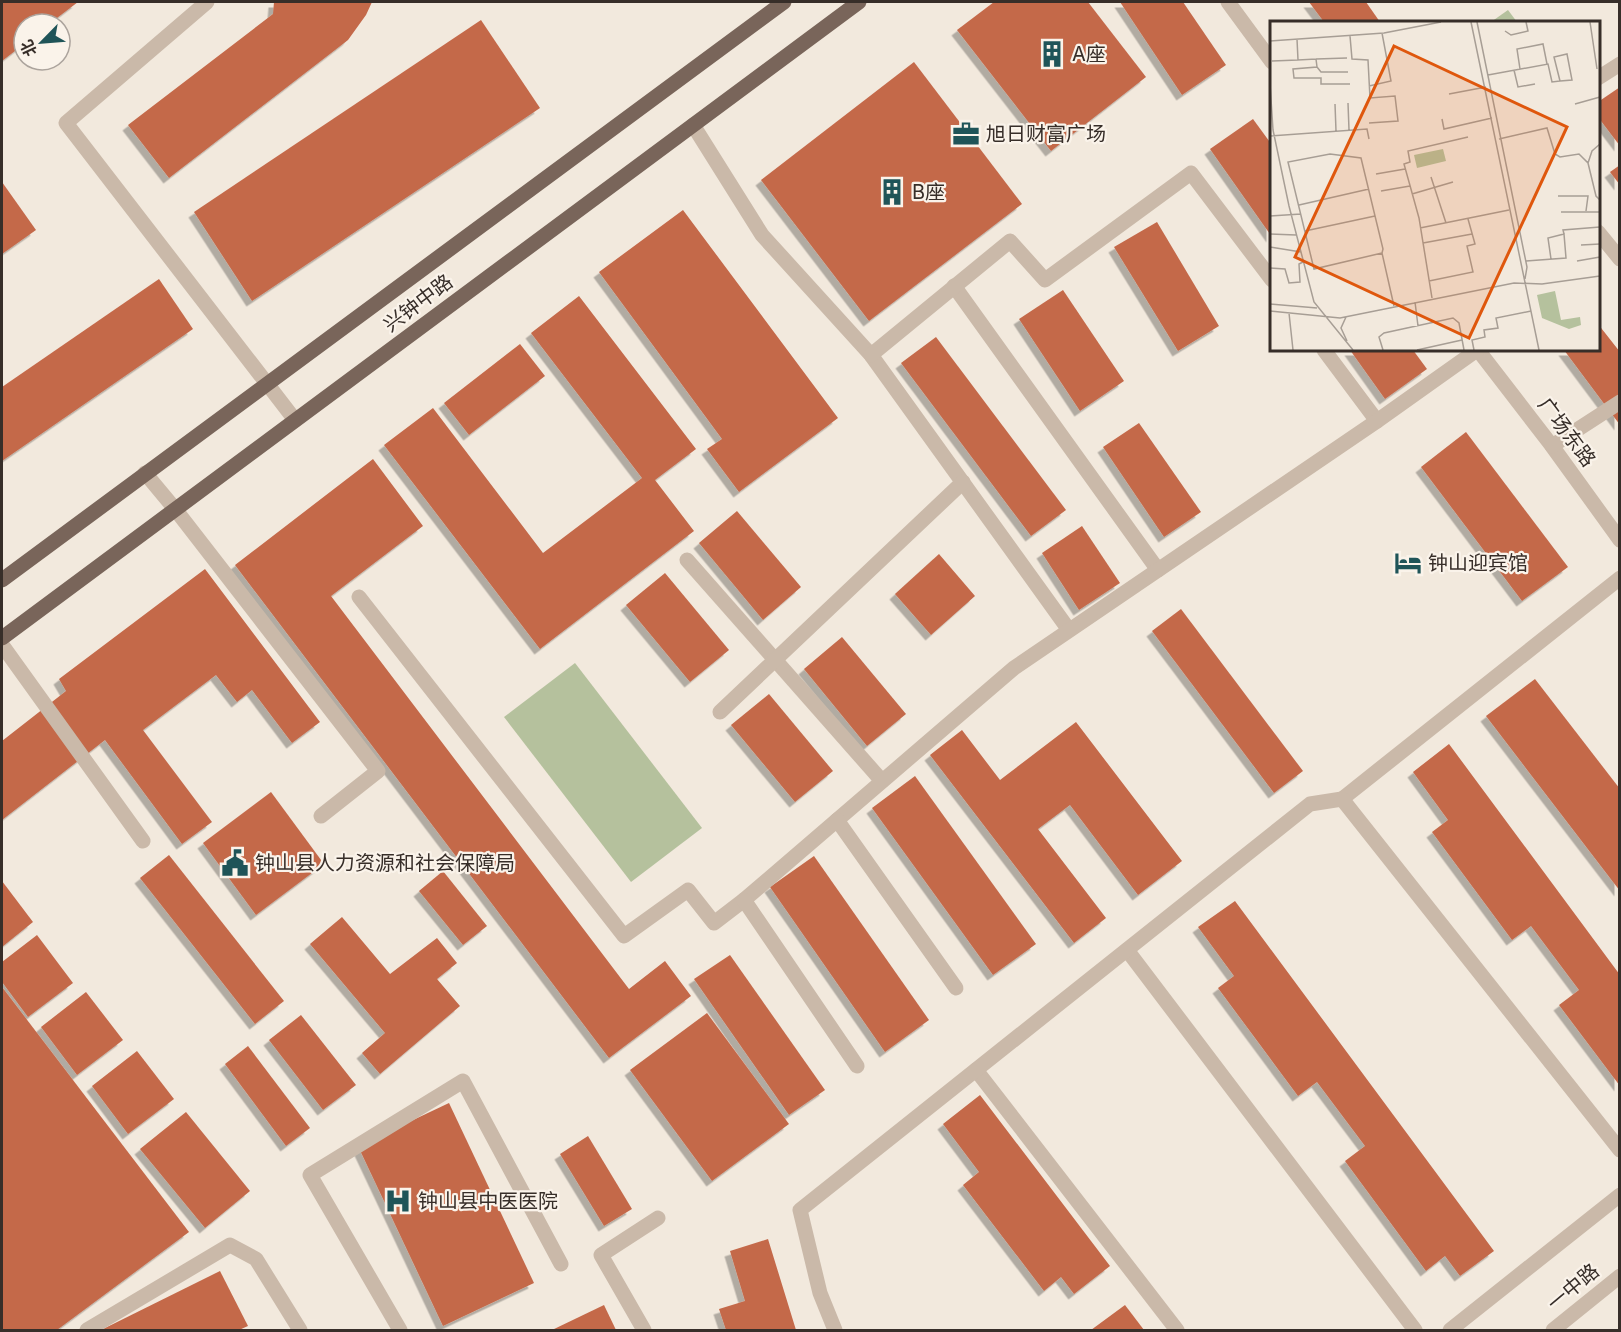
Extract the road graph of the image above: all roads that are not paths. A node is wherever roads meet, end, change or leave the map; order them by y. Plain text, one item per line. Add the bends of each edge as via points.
1 (207, 2) edge
2 (784, 2) edge
3 (859, 2) edge
4 (1228, 2) edge
5 (1270, 59) edge
6 (1620, 64) edge
7 (1600, 77) edge
8 (693, 125) junction
9 (1600, 233) edge
10 (1620, 259) edge
11 (1270, 277) edge
12 (954, 286) junction
13 (1325, 351) edge
14 (1476, 351) edge
15 (1478, 351) edge
16 (871, 355) junction
17 (267, 384) junction
18 (1620, 402) edge
19 (295, 420) junction
20 (1377, 421) junction
21 (1552, 446) junction
22 (146, 473) junction
23 (963, 482) junction
24 (175, 509) junction
25 (1620, 540) edge
26 (687, 560) dead end
27 (1158, 570) junction
28 (1620, 578) edge
29 (2, 580) edge
30 (359, 597) dead end
31 (1069, 630) junction
32 (2, 638) edge
33 (2, 645) edge
34 (775, 660) junction
35 (720, 712) dead end
36 (882, 781) junction
37 (1342, 799) junction
38 (321, 816) dead end
39 (837, 820) junction
40 (143, 840) dead end
41 (744, 900) junction
42 (1127, 950) junction
43 (956, 988) dead end
44 (857, 1066) dead end
45 (976, 1070) junction
46 (1620, 1150) edge
47 (1620, 1195) edge
48 (658, 1218) dead end
49 (561, 1264) dead end
50 (1620, 1276) edge
51 (1574, 1314) junction
52 (87, 1330) edge
53 (300, 1330) edge
54 (400, 1330) edge
55 (644, 1330) edge
56 (835, 1330) edge
57 (1177, 1330) edge
58 (1415, 1330) edge
59 (1450, 1330) edge
60 (1553, 1330) edge
61 (1578, 1330) edge

1 - 17 street via 66,123
2 - 17 main road, 兴钟中路
3 - 8 main road, 兴钟中路
4 - 5 street
6 - 7 street
8 - 16 street via 762,235
8 - 19 main road, 兴钟中路
9 - 10 street
11 - 12 street via 1191,172 1045,280 1010,241
12 - 16 street
12 - 27 street
13 - 20 street
14 - 20 street
15 - 21 street, 广场东路
16 - 23 street
17 - 19 street
17 - 22 main road, 兴钟中路
18 - 21 street
19 - 24 main road, 兴钟中路
20 - 27 street
21 - 25 street, 广场东路
22 - 24 street
22 - 29 main road, 兴钟中路
23 - 31 street
23 - 34 street
24 - 32 main road, 兴钟中路
24 - 38 street via 378,771
26 - 34 street
27 - 31 street
28 - 37 street
30 - 41 street via 624,936 688,890 714,923
31 - 36 street via 1014,668
33 - 40 street
34 - 35 street
34 - 36 street
36 - 39 street
37 - 42 street via 1310,804
37 - 46 street
39 - 41 street
39 - 43 street
41 - 44 street
42 - 45 street
42 - 58 street
45 - 56 street via 800,1210 820,1293
45 - 57 street
47 - 59 street
48 - 55 street via 601,1254
49 - 54 street via 463,1081 310,1175
50 - 51 street, 一中路
51 - 60 street, 一中路
51 - 61 street
52 - 53 street via 230,1245 256,1259

